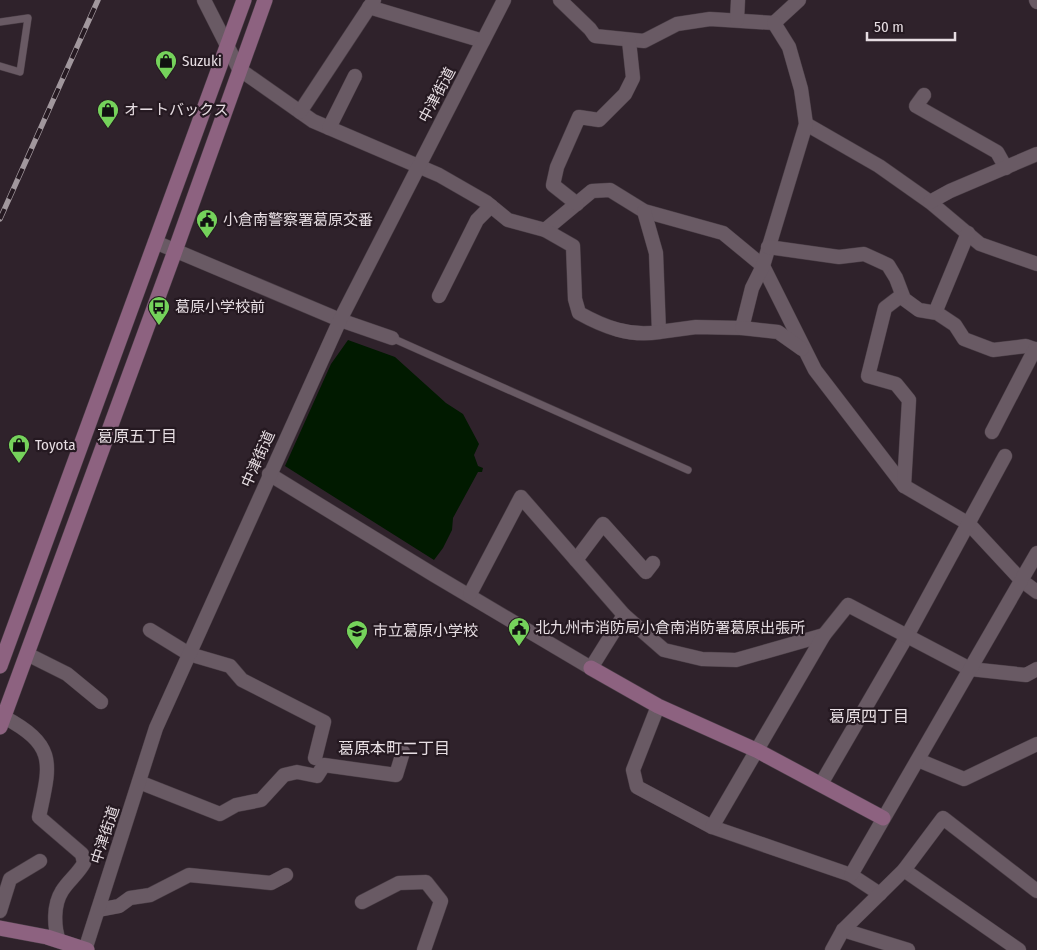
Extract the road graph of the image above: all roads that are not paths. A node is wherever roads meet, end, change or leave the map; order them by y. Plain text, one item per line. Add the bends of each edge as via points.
1 (204, 0) edge
2 (244, 0) edge
3 (265, 0) edge
4 (504, 0) edge
5 (560, 0) edge
6 (738, 0) edge
7 (799, 0) edge
8 (372, 4) edge
9 (737, 20) junction
10 (0, 22) edge
11 (774, 23) junction
12 (483, 41) junction
13 (629, 41) junction
14 (227, 42) junction
15 (0, 66) edge
16 (239, 69) junction
17 (355, 76) dead end
18 (924, 95) dead end
19 (300, 112) junction
20 (806, 124) junction
21 (329, 128) junction
22 (1037, 154) edge
23 (418, 165) junction
24 (1006, 168) junction
25 (930, 202) junction
26 (577, 204) junction
27 (491, 206) junction
28 (644, 211) junction
29 (545, 230) junction
30 (968, 234) junction
31 (155, 242) junction
32 (768, 247) junction
33 (176, 251) junction
34 (1037, 264) edge
35 (763, 266) junction
36 (902, 295) junction
37 (439, 296) dead end
38 (937, 308) dead end
39 (340, 320) junction
40 (742, 328) junction
41 (659, 332) junction
42 (392, 338) joint
43 (1036, 349) edge
44 (806, 352) junction
45 (992, 432) dead end
46 (1006, 456) dead end
47 (688, 470) dead end
48 (269, 474) junction
49 (904, 486) junction
50 (969, 524) junction
51 (1037, 553) edge
52 (576, 560) junction
53 (653, 563) dead end
54 (1021, 580) junction
55 (1037, 592) edge
56 (470, 594) junction
57 (624, 615) junction
58 (150, 630) dead end
59 (824, 635) junction
60 (907, 636) junction
61 (27, 654) junction
62 (189, 654) junction
63 (0, 668) edge
64 (591, 668) junction
65 (1037, 669) edge
66 (970, 670) junction
67 (20, 675) junction
68 (101, 702) dead end
69 (658, 706) junction
70 (2, 722) edge
71 (1037, 744) edge
72 (758, 751) junction
73 (403, 752) dead end
74 (315, 758) dead end
75 (918, 760) junction
76 (139, 782) junction
77 (820, 784) junction
78 (882, 818) junction
79 (712, 827) junction
80 (40, 861) dead end
81 (904, 870) junction
82 (286, 875) dead end
83 (851, 875) junction
84 (1037, 891) edge
85 (880, 894) junction
86 (362, 902) dead end
87 (98, 910) junction
88 (0, 911) edge
89 (0, 928) edge
90 (843, 930) junction
91 (59, 941) junction
92 (86, 950) edge
93 (424, 950) edge
94 (832, 950) edge
95 (905, 950) edge
96 (1019, 950) edge

1 - 14 street
2 - 14 street
3 - 16 street
4 - 12 street, 中津街道
5 - 13 street via 595,36
6 - 9 street
7 - 11 street
8 - 12 street
8 - 19 street
9 - 11 street
9 - 13 street via 710,18 677,24 644,41
10 - 15 lane via 28,18 20,72
11 - 20 street via 789,47 801,89
12 - 23 street, 中津街道
13 - 26 street via 633,78 625,94 599,120 579,117 557,167 553,185
14 - 16 street
14 - 31 street
16 - 19 street
16 - 33 street
17 - 21 street
18 - 24 street via 916,106 997,152
19 - 21 street
20 - 25 street via 879,166
20 - 32 street
21 - 23 street
22 - 24 street
23 - 27 street
23 - 39 street, 中津街道
24 - 25 street via 950,190
25 - 30 street
26 - 28 street via 592,191 610,190
26 - 29 street
27 - 29 street via 508,220
27 - 37 street via 477,220
28 - 35 street via 723,233
28 - 41 street via 656,253
29 - 41 street via 573,246 575,299 579,313 613,329 649,334
30 - 34 street via 980,244
30 - 38 street
31 - 33 street
31 - 63 street
32 - 35 street
32 - 36 street via 839,257 864,254 888,266
33 - 39 street
33 - 61 street
35 - 40 street via 752,288
35 - 44 street
36 - 43 street via 919,310 937,313 955,325 964,339 993,350 1026,346
36 - 49 street via 885,308 868,376 896,384 909,400
39 - 42 street
39 - 48 street, 中津街道
40 - 41 street via 696,327
40 - 44 street via 778,332
42 - 47 lane
43 - 45 street
44 - 49 street via 815,370
46 - 50 street
48 - 56 street
48 - 62 street, 中津街道
49 - 50 street
50 - 54 street
50 - 60 street
51 - 54 street
52 - 53 street via 603,524 646,572
52 - 56 street via 521,497
52 - 57 street
54 - 55 street
54 - 66 street
56 - 64 street
57 - 59 street via 664,650 702,659 736,660
57 - 64 street
58 - 62 street
59 - 60 street via 848,604
59 - 72 street
60 - 66 street
60 - 77 street
61 - 67 street
61 - 68 street via 67,674
62 - 74 street via 230,666 242,680 324,722
62 - 76 street, 中津街道 via 156,728
63 - 67 street
64 - 69 street
65 - 66 street via 1026,675
66 - 75 street
67 - 70 street
69 - 72 street
69 - 79 street via 633,770 637,787
70 - 91 street via 21,727 42,748 49,770 39,817 82,854 84,863 61,891 55,931
71 - 75 street via 964,779
72 - 77 street
72 - 79 street
73 - 76 street via 396,775 324,765 317,776 297,772 284,775 261,800 236,805 220,814
75 - 78 street
76 - 87 street, 中津街道
77 - 78 street
78 - 83 street
79 - 83 street
80 - 88 street via 10,879
81 - 84 street via 943,818
81 - 85 street
81 - 96 street
82 - 87 street via 271,883 189,876 150,895 130,898 119,906
83 - 85 street
85 - 90 street
86 - 93 street via 399,882 426,882 441,901
87 - 92 street, 中津街道
89 - 91 street
90 - 94 street
90 - 95 street
91 - 92 street

